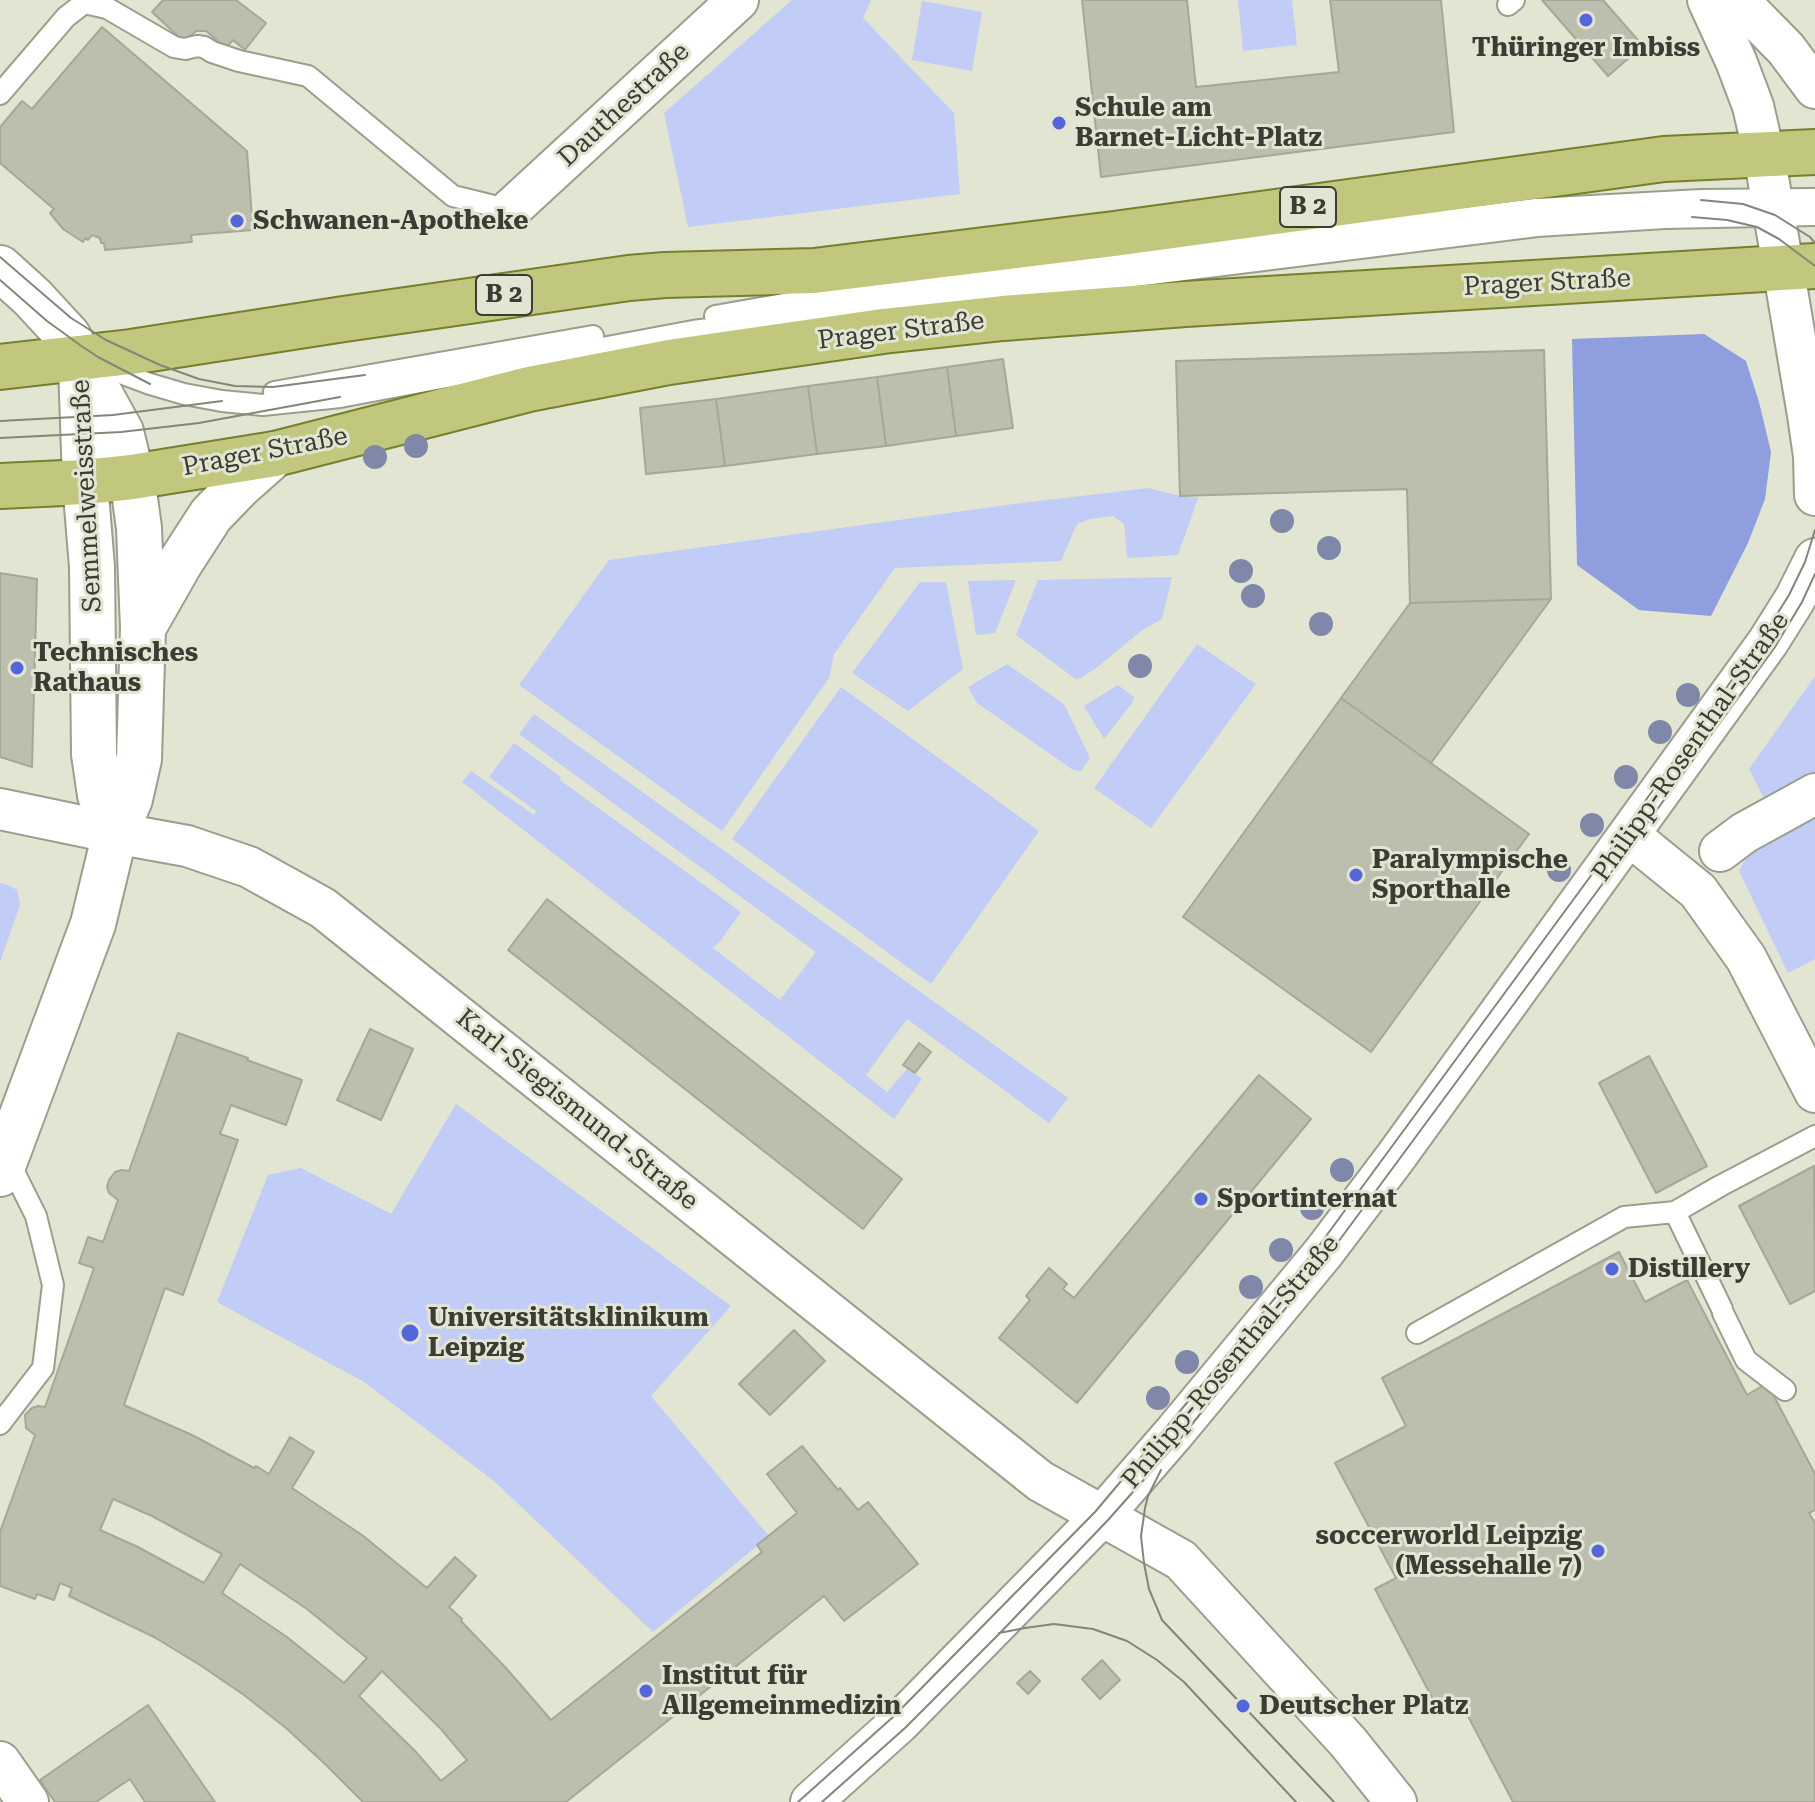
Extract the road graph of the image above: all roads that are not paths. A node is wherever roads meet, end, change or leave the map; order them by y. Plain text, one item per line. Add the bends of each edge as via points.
1 (738, 0) edge
2 (1708, 0) edge
3 (1738, 0) edge
4 (1815, 88) edge
5 (0, 94) edge
6 (1815, 152) edge
7 (1764, 154) junction
8 (1815, 199) edge
9 (1774, 207) junction
10 (510, 210) joint
11 (1815, 215) edge
12 (1799, 267) edge
13 (0, 268) edge
14 (665, 275) junction
15 (801, 301) junction
16 (693, 331) junction
17 (81, 358) junction
18 (0, 367) edge
19 (529, 389) junction
20 (222, 401) junction
21 (275, 454) junction
22 (132, 477) junction
23 (85, 482) junction
24 (0, 486) edge
25 (1815, 495) edge
26 (1815, 559) edge
27 (143, 628) junction
28 (1815, 794) edge
29 (0, 809) edge
30 (115, 833) junction
31 (1629, 835) junction
32 (1720, 851) dead end
33 (1815, 1092) edge
34 (1815, 1136) edge
35 (3, 1165) edge
36 (1675, 1212) junction
37 (1417, 1333) dead end
38 (1785, 1390) dead end
39 (0, 1424) edge
40 (1102, 1516) junction
41 (0, 1762) edge
42 (28, 1802) edge
43 (811, 1802) edge
44 (1396, 1802) edge

1 - 10 street, Dauthestraße
2 - 7 street via 1753,106
3 - 4 street
5 - 10 lane via 66,17 84,3 107,8 174,47 204,47 239,61 308,76 453,196
6 - 7 main road, B 2
7 - 9 street
7 - 14 main road, B 2 via 1664,159 814,271
8 - 9 lane
9 - 11 lane
9 - 12 street
9 - 15 lane via 1665,202 1536,209
9 - 16 lane via 1537,226
12 - 19 main road, Prager Straße via 1003,318 684,360
12 - 25 street
13 - 17 main road via 55,320
14 - 15 lane
14 - 17 main road, B 2
15 - 20 lane
16 - 19 lane
16 - 20 lane via 340,397 263,405
17 - 18 main road, B 2
17 - 20 lane via 150,384
17 - 22 main road, Semmelweisstraße via 121,432
17 - 23 main road, Semmelweisstraße
19 - 21 main road, Prager Straße
21 - 22 main road, Prager Straße
21 - 27 main road via 211,515
22 - 23 main road, Prager Straße
22 - 27 main road, Semmelweisstraße
23 - 24 main road, Prager Straße
23 - 30 main road, Semmelweisstraße via 92,567 94,754 100,795
26 - 31 street, Philipp-Rosenthal-Straße via 1768,642
27 - 30 main road, Semmelweisstraße via 139,759
28 - 32 street
29 - 30 street, Karl-Siegismund-Straße
30 - 35 main road, Semmelweisstraße via 93,924
30 - 40 street, Karl-Siegismund-Straße via 187,846 249,867 323,908 1040,1481
31 - 33 street via 1698,891 1714,913 1746,958
31 - 40 street, Philipp-Rosenthal-Straße via 1324,1252
34 - 36 lane
35 - 39 lane via 36,1216 53,1285 43,1368
36 - 37 lane via 1624,1217
36 - 38 lane via 1746,1360
40 - 43 street, Philipp-Rosenthal-Straße via 899,1723
40 - 44 street via 1181,1560
41 - 42 street

